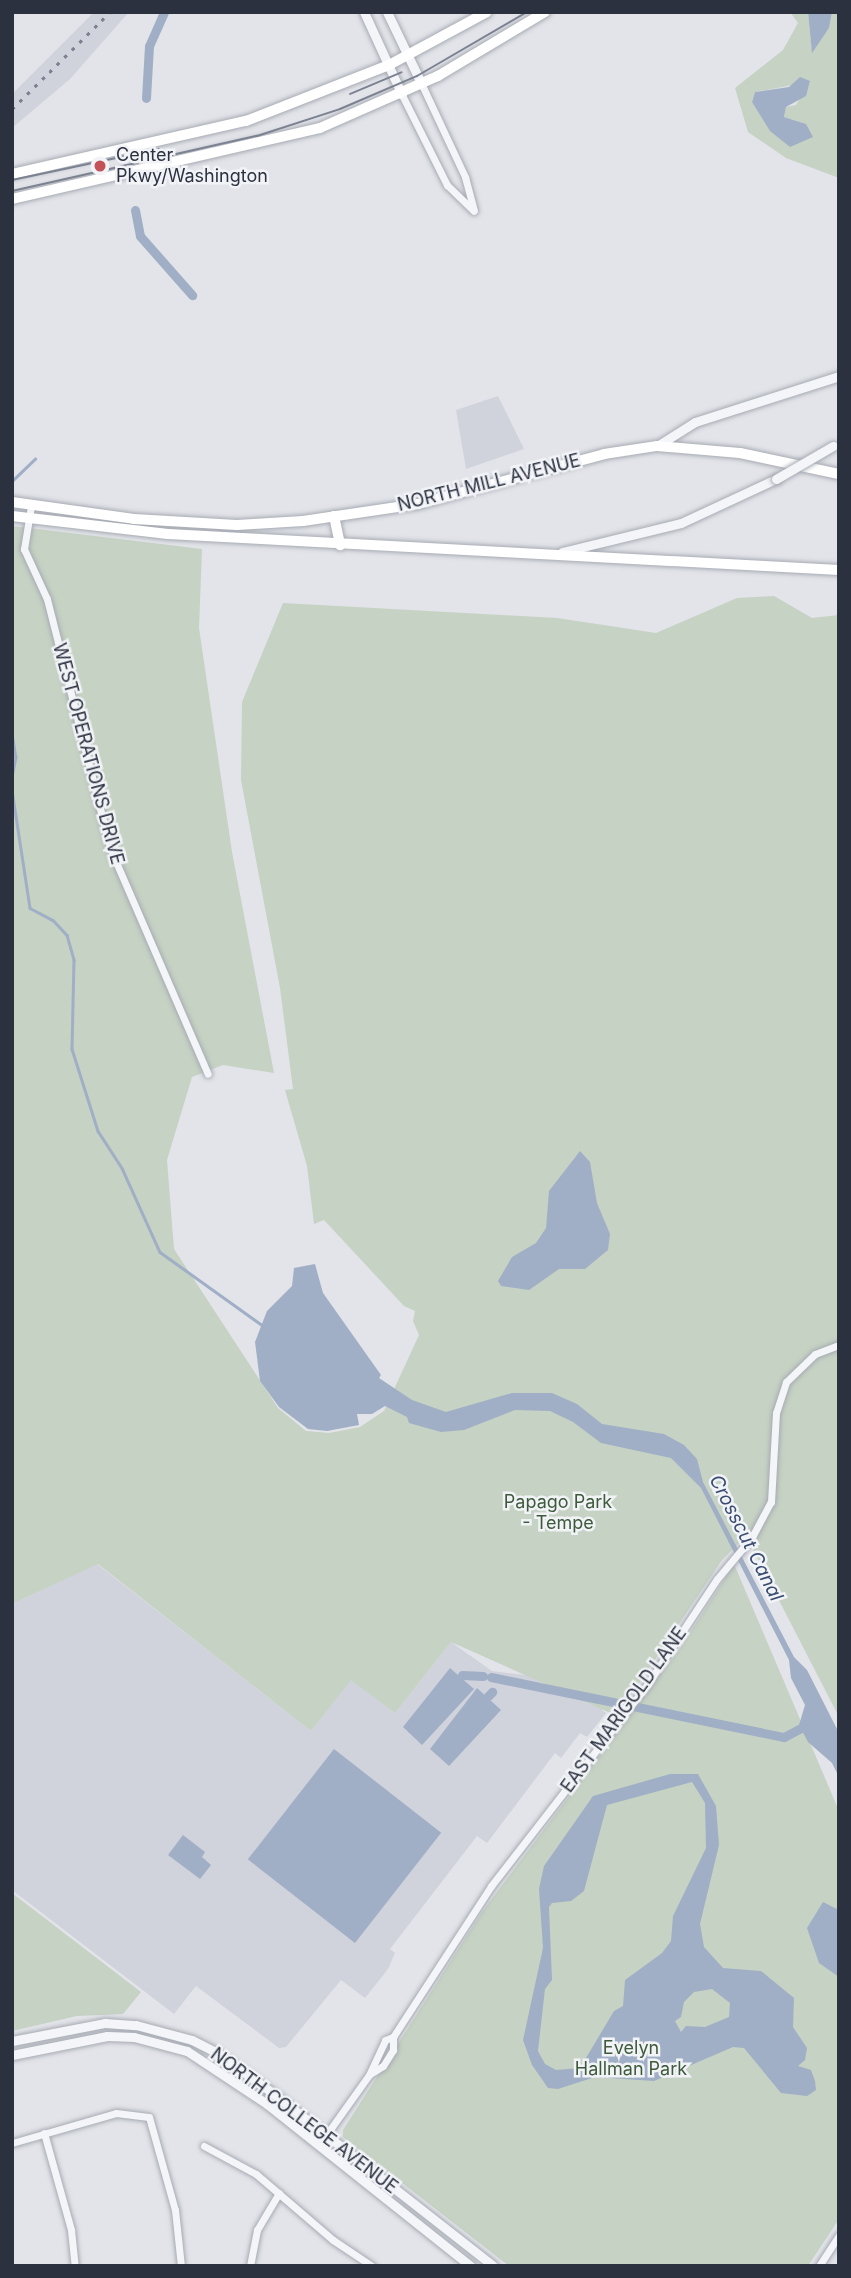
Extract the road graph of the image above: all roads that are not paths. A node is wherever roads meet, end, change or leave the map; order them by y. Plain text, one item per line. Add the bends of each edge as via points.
1 (364, 12) edge
2 (387, 12) edge
3 (487, 12) edge
4 (545, 12) edge
5 (407, 56) junction
6 (389, 65) junction
7 (422, 85) junction
8 (402, 94) junction
9 (12, 173) edge
10 (12, 199) edge
11 (839, 376) edge
12 (836, 444) edge
13 (657, 446) junction
14 (839, 474) edge
15 (12, 502) edge
16 (31, 506) junction
17 (12, 516) edge
18 (334, 516) junction
19 (29, 519) junction
20 (340, 545) junction
21 (532, 556) junction
22 (839, 570) edge
23 (208, 1074) dead end
24 (839, 1345) edge
25 (393, 2037) junction
26 (12, 2041) edge
27 (12, 2055) edge
28 (369, 2075) junction
29 (44, 2133) junction
30 (327, 2136) junction
31 (12, 2143) edge
32 (319, 2145) junction
33 (204, 2146) dead end
34 (279, 2193) junction
35 (839, 2235) edge
36 (75, 2266) edge
37 (181, 2266) edge
38 (250, 2266) edge
39 (372, 2266) edge
40 (471, 2266) edge
41 (493, 2266) edge
42 (819, 2266) edge

1 - 6 street
2 - 5 street
3 - 5 main road
4 - 7 main road
5 - 6 main road
5 - 7 street
6 - 8 street
6 - 9 main road via 246,121
7 - 8 main road
7 - 8 street via 465,177 474,211 447,185
8 - 10 main road via 262,144
11 - 13 street via 695,422
12 - 21 street, bridge via 776,479 672,526 613,543
13 - 14 main road, NORTH MILL AVENUE via 740,453
13 - 18 main road, NORTH MILL AVENUE via 604,454 418,504
15 - 16 main road, NORTH MILL AVENUE
16 - 18 main road, NORTH MILL AVENUE via 106,517 237,525
16 - 19 street, WEST OPERATIONS DRIVE
17 - 19 main road
18 - 20 main road
19 - 20 main road via 92,529
19 - 23 street, WEST OPERATIONS DRIVE via 24,549 47,599 110,848
20 - 21 main road
21 - 22 main road
24 - 25 street, EAST MARIGOLD LANE via 813,1355 786,1382 776,1413 771,1502 751,1537 717,1579 647,1685 491,1886
25 - 28 street, EAST MARIGOLD LANE via 384,2040
25 - 28 street, EAST MARIGOLD LANE via 393,2050 383,2066
26 - 30 street, NORTH COLLEGE AVENUE via 105,2023 166,2031 216,2052
27 - 32 street, NORTH COLLEGE AVENUE via 107,2036 162,2042 215,2066
28 - 30 street, EAST MARIGOLD LANE
29 - 31 street
29 - 36 street via 71,2230
29 - 37 street via 116,2113 149,2117 175,2210
30 - 32 street, EAST MARIGOLD LANE
30 - 41 street, NORTH COLLEGE AVENUE
32 - 40 street, NORTH COLLEGE AVENUE
33 - 34 street via 236,2161
34 - 38 street via 257,2230
34 - 39 street via 332,2240
35 - 42 street

